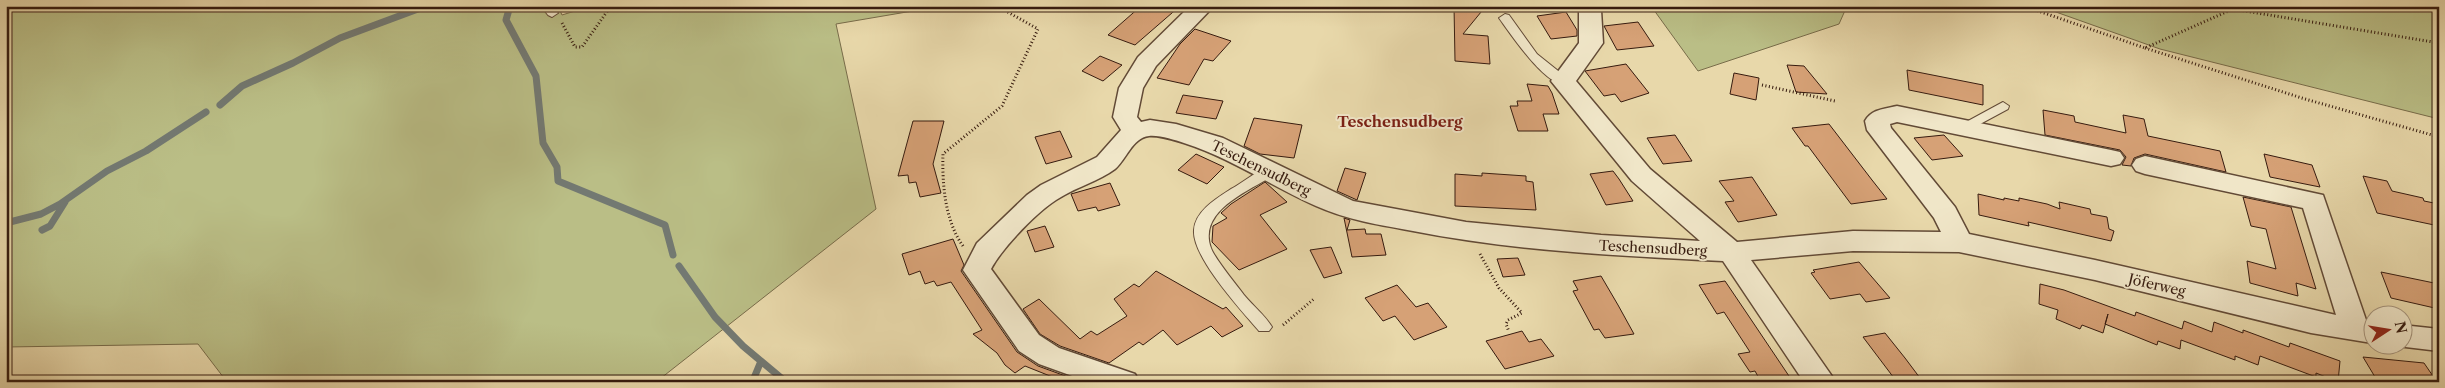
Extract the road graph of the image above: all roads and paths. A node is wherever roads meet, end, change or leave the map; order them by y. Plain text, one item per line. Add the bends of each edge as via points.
1 (611, 6) edge
2 (997, 6) edge
3 (1203, 6) edge
4 (2024, 6) edge
5 (2226, 6) edge
6 (2233, 9) junction
7 (550, 10) edge
8 (1590, 10) dead end
9 (1505, 18) dead end
10 (2439, 43) edge
11 (2146, 48) junction
12 (1563, 81) junction
13 (1762, 85) dead end
14 (1835, 101) dead end
15 (2003, 106) dead end
16 (1964, 127) junction
17 (1135, 132) junction
18 (2439, 137) edge
19 (2111, 158) dead end
20 (2145, 164) dead end
21 (1271, 171) junction
22 (1466, 232) junction
23 (1959, 242) junction
24 (1731, 252) junction
25 (977, 270) junction
26 (1315, 298) dead end
27 (2362, 326) edge
28 (1264, 327) joint
29 (2362, 331) edge
30 (1508, 332) dead end
31 (2412, 337) edge
32 (2439, 340) edge
33 (1124, 382) edge
34 (1821, 382) edge

1 - 7 path via 582,47 575,47
2 - 25 path via 1038,28 1002,106 943,154 942,174 953,232
3 - 17 street via 1146,62 1131,88 1125,117
4 - 11 path
5 - 6 path
6 - 10 path
6 - 11 path
8 - 12 street via 1591,43
9 - 12 lane via 1533,57
11 - 18 path via 2305,99
12 - 24 street via 1641,175
13 - 14 path
15 - 16 lane
16 - 19 street
16 - 23 street via 1897,114 1878,121 1879,130 1946,214
17 - 21 street, Teschensudberg via 1150,128 1176,132 1214,144
17 - 25 street via 1124,140 1106,164 1036,201 987,250
20 - 27 street, Jöferweg via 2314,201
21 - 22 street, Teschensudberg via 1347,209
21 - 28 lane via 1222,201 1208,214 1201,229 1204,249 1240,300
22 - 24 street, Teschensudberg via 1601,245
22 - 30 path via 1499,288 1522,314 1508,320
23 - 24 street, Jöferweg via 1853,242
23 - 29 street, Jöferweg
24 - 34 street
25 - 33 street via 1029,343 1049,356
26 - 28 path via 1276,329
31 - 32 street

